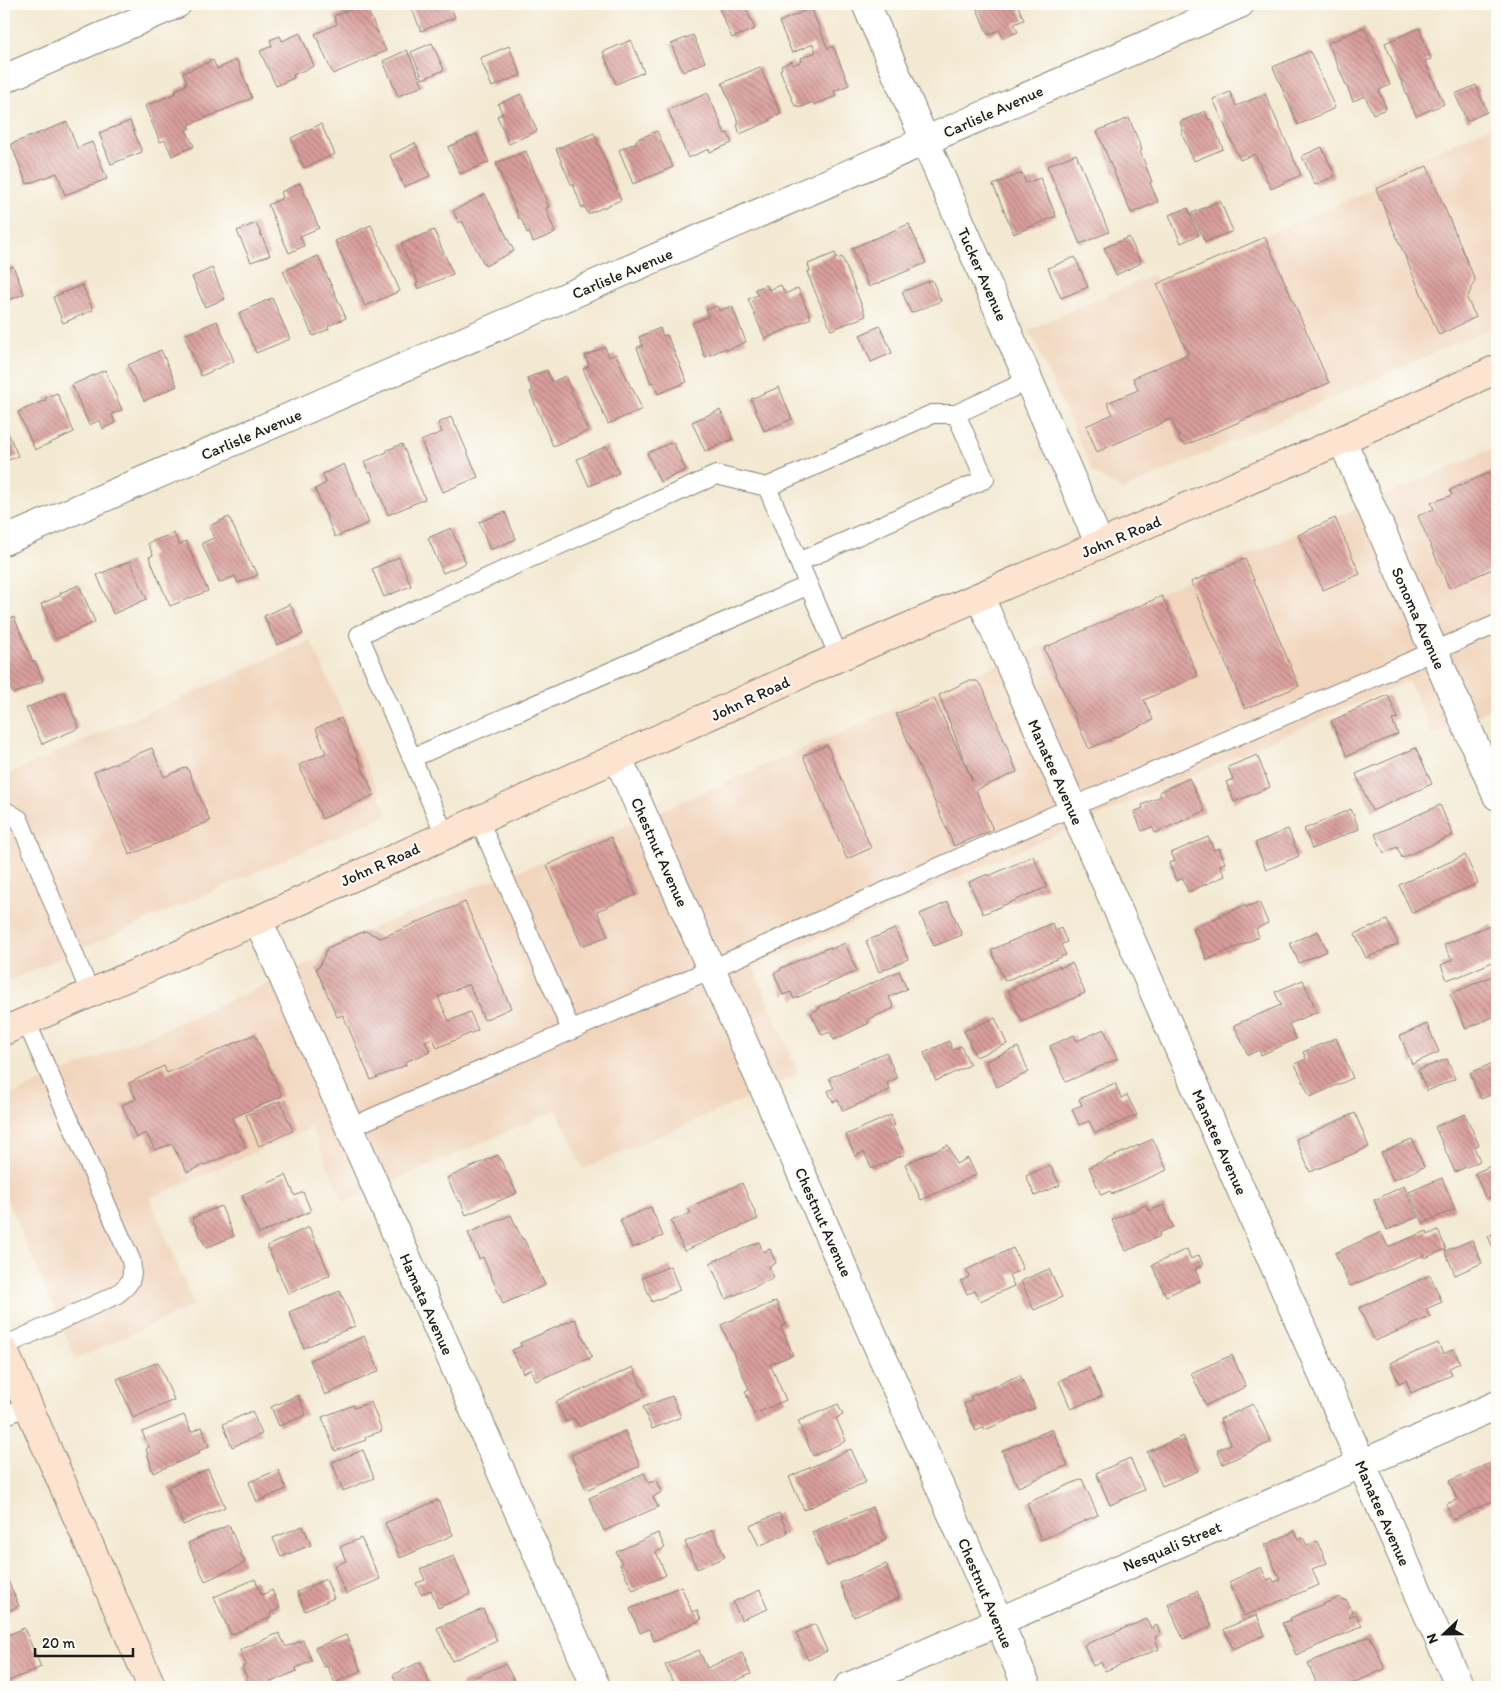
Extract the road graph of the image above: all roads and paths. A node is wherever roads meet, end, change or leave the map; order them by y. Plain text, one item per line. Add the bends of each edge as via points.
1 (177, 4) edge
2 (866, 4) edge
3 (1240, 4) edge
4 (4, 79) edge
5 (925, 141) junction
6 (1497, 368) edge
7 (1029, 380) junction
8 (956, 414) junction
9 (1342, 440) junction
10 (767, 486) junction
11 (4, 541) edge
12 (1100, 545) junction
13 (799, 562) junction
14 (809, 585) junction
15 (980, 597) junction
16 (1497, 624) edge
17 (1433, 651) junction
18 (839, 657) junction
19 (412, 758) junction
20 (618, 758) junction
21 (1497, 796) edge
22 (1072, 807) junction
23 (4, 810) edge
24 (479, 820) junction
25 (445, 835) junction
26 (258, 920) junction
27 (712, 968) junction
28 (90, 993) junction
29 (15, 1026) edge
30 (571, 1030) junction
31 (349, 1128) junction
32 (4, 1346) edge
33 (4, 1352) edge
34 (1497, 1405) edge
35 (16, 1411) edge
36 (1362, 1465) junction
37 (998, 1622) junction
38 (152, 1687) edge
39 (596, 1687) edge
40 (848, 1687) edge
41 (1027, 1687) edge
42 (1460, 1687) edge

1 - 4 street
2 - 5 street, Tucker Avenue
3 - 5 street, Carlisle Avenue
5 - 7 street, Tucker Avenue
5 - 11 street, Carlisle Avenue
6 - 9 main road, John R Road
7 - 8 lane
7 - 12 street, Tucker Avenue
8 - 10 lane via 932,414
8 - 13 lane via 985,479
9 - 12 main road, John R Road
9 - 17 street, Sonoma Avenue
10 - 13 lane
10 - 19 lane via 716,475 359,635
12 - 15 main road, John R Road
13 - 14 lane
14 - 18 lane
14 - 19 lane
15 - 18 main road, John R Road
15 - 22 street, Manatee Avenue
16 - 17 lane
17 - 21 street, Sonoma Avenue
17 - 22 lane
18 - 20 main road, John R Road
19 - 25 lane
20 - 24 main road, John R Road
20 - 27 street, Chestnut Avenue
22 - 27 lane
22 - 36 street, Manatee Avenue
23 - 28 lane via 19,819
24 - 25 main road, John R Road
24 - 30 lane
25 - 26 main road, John R Road
26 - 28 main road, John R Road
26 - 31 street, Hamata Avenue
27 - 30 lane
27 - 37 street, Chestnut Avenue
28 - 29 main road, John R Road
29 - 32 lane via 131,1260 133,1276 126,1288 116,1295
30 - 31 lane
31 - 39 street, Hamata Avenue
33 - 35 main road
34 - 36 street, Nesquali Street
35 - 38 main road
36 - 37 street, Nesquali Street
36 - 42 street, Manatee Avenue
37 - 40 street, Nesquali Street
37 - 41 street, Chestnut Avenue

